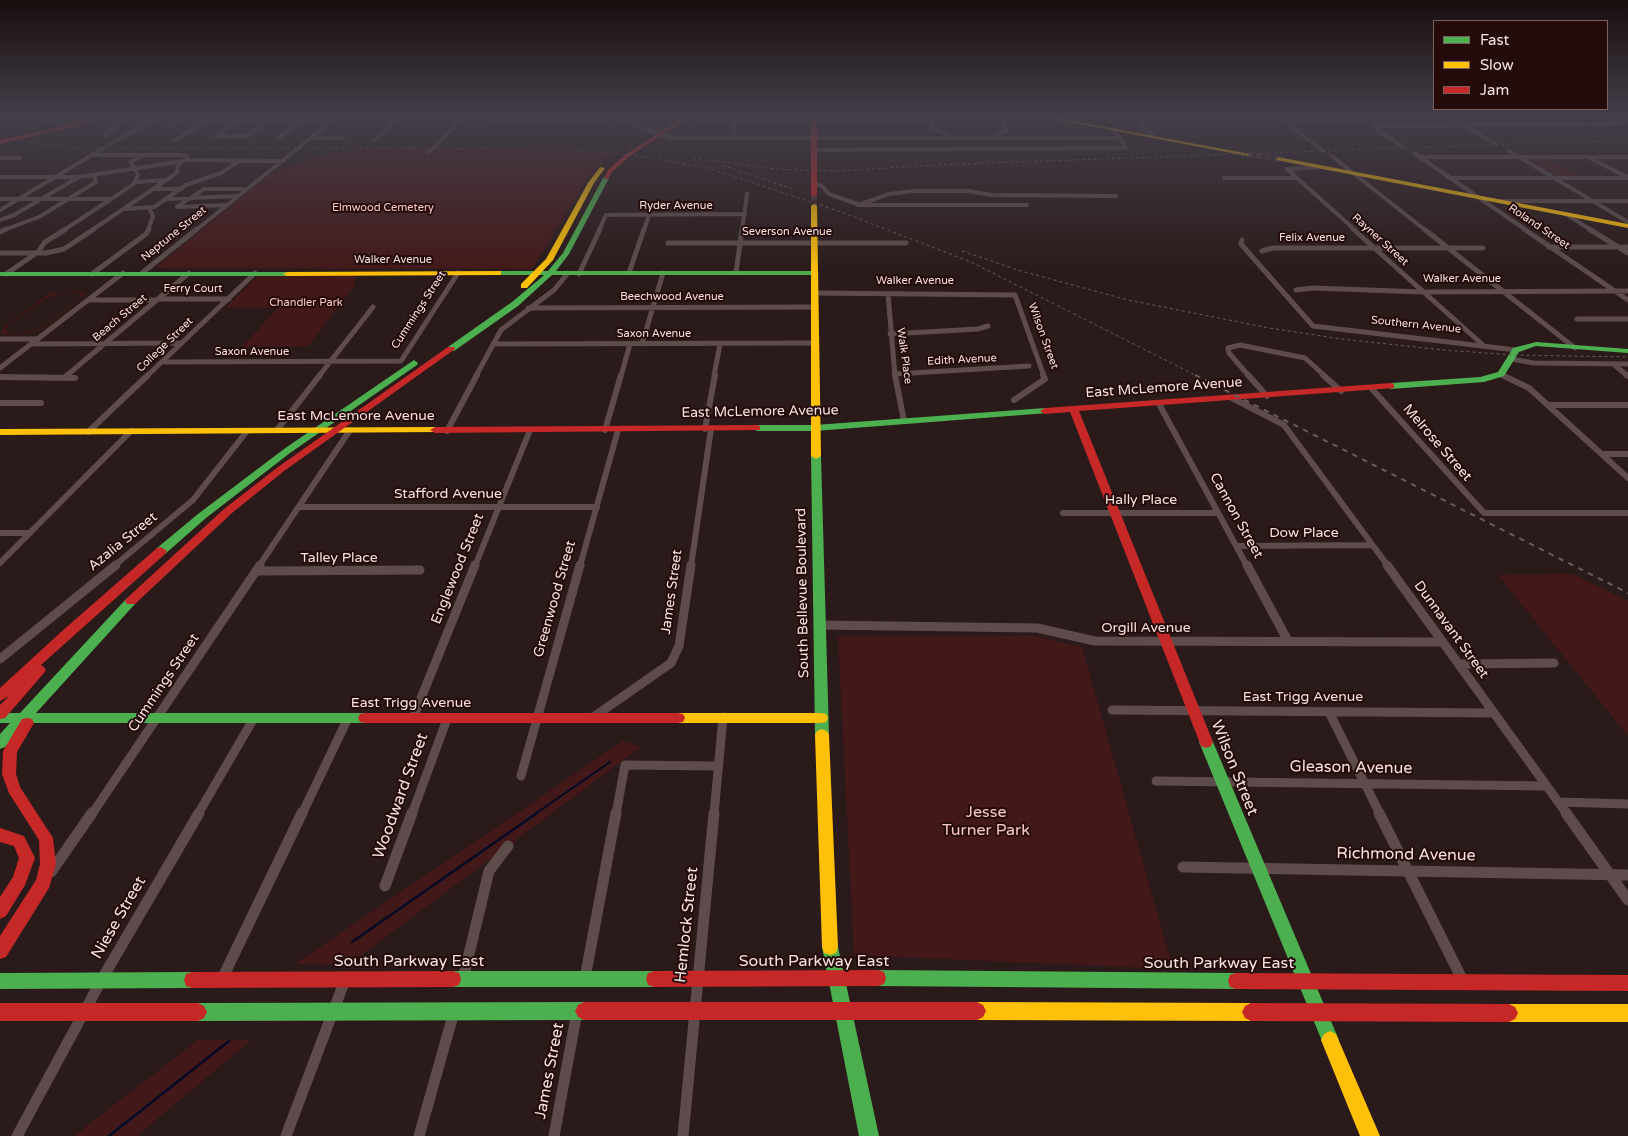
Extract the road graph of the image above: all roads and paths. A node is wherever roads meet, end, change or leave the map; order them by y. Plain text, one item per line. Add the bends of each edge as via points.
1 (66, 170) edge
2 (125, 170) edge
3 (136, 170) edge
4 (177, 170) edge
5 (225, 170) edge
6 (271, 170) edge
7 (604, 170) edge
8 (610, 170) edge
9 (814, 170) edge
10 (1287, 170) edge
11 (1342, 170) edge
12 (1350, 170) edge
13 (1438, 170) edge
14 (1541, 170) edge
15 (1613, 170) edge
16 (1353, 172) junction
17 (94, 176) junction
18 (54, 177) junction
19 (0, 178) edge
20 (79, 178) junction
21 (1224, 178) dead end
22 (1296, 178) junction
23 (1449, 178) junction
24 (1554, 178) junction
25 (1628, 178) edge
26 (167, 180) junction
27 (136, 182) junction
28 (61, 188) junction
29 (69, 188) dead end
30 (78, 188) dead end
31 (86, 188) junction
32 (154, 189) junction
33 (181, 189) junction
34 (247, 189) junction
35 (747, 194) dead end
36 (814, 195) junction
37 (237, 196) junction
38 (1116, 196) dead end
39 (1475, 196) junction
40 (167, 198) junction
41 (42, 199) junction
42 (68, 199) junction
43 (112, 199) junction
44 (188, 199) junction
45 (0, 200) edge
46 (18, 200) junction
47 (1628, 200) edge
48 (1500, 201) junction
49 (1592, 201) junction
50 (226, 205) junction
51 (858, 205) junction
52 (1027, 205) dead end
53 (149, 208) junction
54 (123, 209) junction
55 (0, 210) edge
56 (745, 214) junction
57 (1566, 214) junction
58 (649, 215) junction
59 (0, 220) edge
60 (1628, 224) edge
61 (0, 232) edge
62 (1242, 240) dead end
63 (741, 242) junction
64 (814, 242) junction
65 (668, 243) dead end
66 (906, 243) dead end
67 (1549, 247) junction
68 (1619, 247) junction
69 (1628, 247) edge
70 (1374, 248) junction
71 (1447, 248) junction
72 (1483, 248) dead end
73 (1262, 251) dead end
74 (1628, 252) edge
75 (0, 253) edge
76 (37, 253) junction
77 (142, 273) junction
78 (255, 273) junction
79 (458, 273) junction
80 (574, 273) junction
81 (629, 273) junction
82 (663, 273) junction
83 (736, 273) junction
84 (815, 273) junction
85 (3, 274) edge
86 (92, 274) junction
87 (123, 274) junction
88 (189, 274) junction
89 (1296, 290) dead end
90 (1502, 291) junction
91 (1614, 291) junction
92 (1628, 291) edge
93 (1423, 292) junction
94 (815, 293) junction
95 (888, 294) junction
96 (1015, 295) joint
97 (229, 299) junction
98 (88, 300) junction
99 (157, 300) junction
100 (1628, 300) edge
101 (373, 307) dead end
102 (653, 307) junction
103 (816, 307) junction
104 (528, 308) junction
105 (1577, 319) dead end
106 (1628, 319) edge
107 (988, 326) dead end
108 (890, 334) junction
109 (0, 339) edge
110 (38, 339) junction
111 (182, 343) junction
112 (816, 343) junction
113 (31, 344) junction
114 (105, 344) junction
115 (493, 344) junction
116 (630, 344) junction
117 (642, 344) junction
118 (720, 344) junction
119 (1483, 345) junction
120 (1575, 348) junction
121 (1628, 352) edge
122 (1514, 355) junction
123 (401, 361) joint
124 (163, 362) junction
125 (332, 362) junction
126 (1613, 364) junction
127 (1628, 364) edge
128 (1030, 366) dead end
129 (0, 368) edge
130 (895, 374) junction
131 (1501, 374) junction
132 (1628, 376) edge
133 (0, 377) edge
134 (64, 377) junction
135 (75, 378) dead end
136 (1372, 389) junction
137 (1341, 391) junction
138 (1267, 396) junction
139 (1232, 398) junction
140 (1014, 400) dead end
141 (0, 403) edge
142 (41, 403) dead end
143 (1159, 404) junction
144 (1548, 405) junction
145 (1628, 405) edge
146 (1074, 410) junction
147 (904, 421) junction
148 (815, 428) junction
149 (708, 429) junction
150 (276, 430) junction
151 (348, 430) junction
152 (530, 430) junction
153 (605, 430) junction
154 (618, 430) junction
155 (131, 431) junction
156 (248, 431) junction
157 (447, 431) junction
158 (0, 432) edge
159 (88, 432) junction
160 (1602, 454) junction
161 (1628, 454) edge
162 (1628, 478) edge
163 (300, 507) junction
164 (498, 507) junction
165 (596, 507) junction
166 (1063, 513) dead end
167 (1114, 513) junction
168 (1218, 513) junction
169 (1628, 513) edge
170 (0, 533) edge
171 (30, 533) junction
172 (1372, 545) junction
173 (1237, 546) junction
174 (0, 563) edge
175 (420, 570) dead end
176 (258, 571) junction
177 (116, 592) junction
178 (819, 625) junction
179 (1288, 641) junction
180 (1166, 642) junction
181 (1443, 642) junction
182 (0, 659) edge
183 (1554, 663) dead end
184 (1460, 664) junction
185 (54, 681) junction
186 (0, 696) edge
187 (1112, 710) dead end
188 (1193, 711) junction
189 (1328, 712) junction
190 (1494, 713) junction
191 (0, 714) edge
192 (723, 717) junction
193 (0, 718) edge
194 (254, 718) junction
195 (348, 718) junction
196 (413, 718) junction
197 (448, 718) junction
198 (538, 718) junction
199 (592, 718) junction
200 (821, 718) junction
201 (158, 719) junction
202 (0, 742) edge
203 (718, 766) junction
204 (521, 776) dead end
205 (1156, 781) dead end
206 (1223, 782) junction
207 (1364, 783) junction
208 (1546, 786) junction
209 (1558, 802) junction
210 (1628, 804) edge
211 (0, 835) edge
212 (508, 846) dead end
213 (1183, 867) dead end
214 (1258, 868) junction
215 (1407, 869) junction
216 (1610, 874) junction
217 (1628, 874) edge
218 (43, 884) junction
219 (385, 886) dead end
220 (1628, 900) edge
221 (0, 911) edge
222 (0, 951) edge
223 (463, 978) junction
224 (585, 978) junction
225 (699, 978) junction
226 (835, 978) junction
227 (102, 979) junction
228 (222, 979) junction
229 (346, 979) junction
230 (0, 981) edge
231 (1305, 981) junction
232 (1463, 982) junction
233 (1628, 983) edge
234 (84, 1011) junction
235 (332, 1011) junction
236 (695, 1011) junction
237 (842, 1011) junction
238 (0, 1012) edge
239 (454, 1012) junction
240 (577, 1012) junction
241 (1319, 1013) junction
242 (1628, 1013) edge
243 (17, 1136) edge
244 (286, 1136) edge
245 (419, 1136) edge
246 (554, 1136) edge
247 (683, 1136) edge
248 (869, 1136) edge
249 (1370, 1136) edge

1 - 18 street
2 - 17 street
3 - 27 street
4 - 26 street
5 - 33 street via 195,180
6 - 34 street, Neptune Street
7 - 177 main road via 594,179 557,248 532,279 280,456 202,516
8 - 185 main road via 569,249 545,279 515,304 281,469 234,506 142,589
9 - 36 main road, South Bellevue Boulevard
10 - 22 street, Rayner Street
11 - 16 main road
12 - 16 street
13 - 23 street, Roland Street
14 - 24 street
15 - 25 street
16 - 39 main road
16 - 71 street
17 - 20 street
17 - 31 street via 96,182
18 - 19 street
18 - 20 street
18 - 46 street
20 - 28 street
21 - 22 street
22 - 70 street, Rayner Street
23 - 24 street
23 - 39 street, Roland Street
24 - 25 street
24 - 49 street
26 - 27 street
26 - 32 street
27 - 43 street
28 - 29 street
28 - 41 street
30 - 31 street
31 - 42 street
32 - 33 street
32 - 54 street
33 - 40 street
34 - 37 street, Neptune Street
34 - 44 street via 204,189
35 - 56 street
36 - 51 street via 822,186 829,194
36 - 64 main road, South Bellevue Boulevard
37 - 44 street
37 - 50 street, Neptune Street
38 - 51 street via 913,191 889,194
39 - 48 main road
39 - 67 street, Roland Street
40 - 44 street
40 - 53 street
41 - 42 street
41 - 46 street
41 - 59 street
42 - 43 street
42 - 61 street via 39,217
43 - 76 street via 41,245
44 - 50 street via 177,207
45 - 46 street
46 - 55 street
47 - 49 street
48 - 49 street
48 - 57 main road
49 - 60 street
50 - 77 street, Neptune Street
51 - 52 street
53 - 54 street
53 - 86 street via 153,216 146,234
54 - 76 street via 64,249
56 - 58 street, Ryder Avenue
56 - 63 street
57 - 60 main road
57 - 68 street
58 - 80 street, Ryder Avenue via 606,215
58 - 81 street
62 - 119 street, Southern Avenue via 1242,244 1313,326
63 - 64 street, Severson Avenue
63 - 65 street, Severson Avenue
63 - 83 street
64 - 66 street, Severson Avenue
64 - 84 main road, South Bellevue Boulevard
67 - 68 street
67 - 91 street, Roland Street
68 - 69 street
68 - 74 street
70 - 71 street, Felix Avenue
70 - 73 street, Felix Avenue via 1273,248
70 - 93 street, Rayner Street
71 - 72 street, Felix Avenue
71 - 90 street
75 - 76 street
76 - 85 street
77 - 87 main road, Walker Avenue
77 - 88 main road, Walker Avenue
78 - 79 main road, Walker Avenue
78 - 88 main road, Walker Avenue
78 - 97 street, College Street
79 - 80 main road, Walker Avenue
79 - 123 street, Cummings Street
80 - 81 main road, Walker Avenue
80 - 104 street
81 - 82 main road, Walker Avenue
82 - 83 main road, Walker Avenue
82 - 102 street
83 - 84 main road, Walker Avenue
84 - 94 main road, South Bellevue Boulevard
85 - 86 main road, Walker Avenue
86 - 87 main road, Walker Avenue
87 - 98 street
88 - 99 street, Beach Street
89 - 93 street, Walker Avenue
90 - 91 street, Walker Avenue
90 - 93 street, Walker Avenue
90 - 120 street
91 - 92 street, Walker Avenue
91 - 100 street, Roland Street
93 - 119 street, Rayner Street
94 - 95 street, Walker Avenue
94 - 103 main road, South Bellevue Boulevard
95 - 96 street, Walker Avenue
95 - 108 street, Walk Place
96 - 140 street, Wilson Street via 1045,379
97 - 99 street, Ferry Court
97 - 111 street, College Street
98 - 99 street, Ferry Court
98 - 110 street
99 - 114 street, Beach Street
101 - 125 street
102 - 103 street, Beechwood Avenue
102 - 104 street, Beechwood Avenue
102 - 117 street
103 - 112 main road, South Bellevue Boulevard
104 - 115 street via 500,330
105 - 106 street
107 - 108 street
108 - 130 street, Walk Place
109 - 110 street
110 - 113 street
111 - 114 street
111 - 124 street, College Street
112 - 118 street, Saxon Avenue
112 - 148 main road, South Bellevue Boulevard
113 - 114 street
113 - 129 street
114 - 134 street, Beach Street
115 - 116 street, Saxon Avenue
115 - 157 street
116 - 117 street, Saxon Avenue
116 - 153 street
117 - 118 street, Saxon Avenue
118 - 149 street, James Street
119 - 122 street, Southern Avenue
120 - 121 main road, Southern Avenue
120 - 122 main road, Southern Avenue via 1536,344
122 - 126 street, Southern Avenue via 1534,363
122 - 131 main road
123 - 125 street, Saxon Avenue
124 - 125 street, Saxon Avenue
124 - 159 street, College Street
125 - 150 street
126 - 127 street, Southern Avenue
126 - 132 street
128 - 130 street, Edith Avenue
130 - 147 street, Walk Place
131 - 136 main road, East McLemore Avenue via 1481,380
131 - 144 street via 1519,381
133 - 134 street
134 - 135 street
136 - 137 main road, East McLemore Avenue
136 - 169 street, Melrose Street via 1484,513
137 - 138 main road, East McLemore Avenue
137 - 138 street via 1305,358 1240,345 1228,348
138 - 139 main road, East McLemore Avenue
139 - 143 main road, East McLemore Avenue
139 - 172 street, Dunnavant Street via 1284,425
141 - 142 street
143 - 146 main road, East McLemore Avenue
143 - 168 street, Cannon Street
144 - 145 street
144 - 160 street
146 - 147 main road, East McLemore Avenue
146 - 167 main road, Wilson Street
147 - 148 main road, East McLemore Avenue
148 - 149 main road, East McLemore Avenue
148 - 178 main road, South Bellevue Boulevard
149 - 154 main road, East McLemore Avenue
149 - 199 street, James Street via 679,646 671,663
150 - 151 main road, East McLemore Avenue
150 - 156 main road, East McLemore Avenue
151 - 157 main road, East McLemore Avenue
151 - 163 street, Cummings Street
152 - 153 main road, East McLemore Avenue
152 - 157 main road, East McLemore Avenue
152 - 164 street, Englewood Street
153 - 154 main road, East McLemore Avenue
154 - 165 street, Greenwood Street
155 - 156 main road, East McLemore Avenue
155 - 159 main road, East McLemore Avenue
155 - 171 street
156 - 182 street, Azalia Street via 178,514
158 - 159 main road, East McLemore Avenue
160 - 161 street
160 - 162 street
163 - 164 street, Stafford Avenue
163 - 176 street, Cummings Street
164 - 165 street, Stafford Avenue
164 - 196 street, Englewood Street
165 - 198 street, Greenwood Street
166 - 167 street, Hally Place
167 - 168 street, Hally Place
167 - 180 main road, Wilson Street
168 - 173 street, Cannon Street
170 - 171 street
171 - 174 street
172 - 173 street, Dow Place
172 - 181 street, Dunnavant Street
173 - 179 street, Cannon Street
175 - 176 street, Talley Place
176 - 201 street, Cummings Street
177 - 186 main road
177 - 191 main road
178 - 180 street, Orgill Avenue via 1037,628 1095,642
178 - 200 main road, South Bellevue Boulevard
179 - 180 street, Orgill Avenue
179 - 181 street, Orgill Avenue
180 - 188 main road, Wilson Street
181 - 184 street, Dunnavant Street
183 - 184 street
184 - 190 street, Dunnavant Street
185 - 202 main road
185 - 218 main road via 14,742 8,758 14,789 46,838 48,864
187 - 188 street, East Trigg Avenue
188 - 189 street, East Trigg Avenue
188 - 206 main road, Wilson Street
189 - 190 street, East Trigg Avenue
189 - 207 street
190 - 208 street, Dunnavant Street
192 - 199 main road, East Trigg Avenue
192 - 200 main road, East Trigg Avenue
192 - 203 street, Hemlock Street
193 - 201 main road, East Trigg Avenue
194 - 195 main road, East Trigg Avenue
194 - 201 main road, East Trigg Avenue
194 - 227 street, Niese Street
195 - 196 main road, East Trigg Avenue
195 - 228 street
196 - 197 main road, East Trigg Avenue
197 - 198 main road, East Trigg Avenue
197 - 219 street, Woodward Street
198 - 199 main road, East Trigg Avenue
198 - 204 street, Greenwood Street
200 - 226 main road, South Bellevue Boulevard via 829,944
201 - 218 street, Cummings Street
203 - 224 street via 624,764
203 - 225 street, Hemlock Street
205 - 206 street, Gleason Avenue
206 - 207 street, Gleason Avenue
206 - 214 main road, Wilson Street
207 - 208 street, Gleason Avenue
207 - 215 street
208 - 209 street, Dunnavant Street
209 - 210 street
209 - 216 street, Dunnavant Street
211 - 221 main road via 19,841 27,858 20,880
212 - 223 street via 489,871
213 - 214 street, Richmond Avenue
214 - 215 street, Richmond Avenue
214 - 231 main road, Wilson Street
215 - 216 street, Richmond Avenue
215 - 232 street
216 - 217 street, Richmond Avenue
216 - 220 street, Dunnavant Street
218 - 222 main road, Cummings Street
223 - 224 main road, South Parkway East
223 - 229 main road, South Parkway East
224 - 225 main road, South Parkway East
225 - 226 main road, South Parkway East
225 - 236 street, Hemlock Street
226 - 231 main road, South Parkway East
226 - 237 main road, South Bellevue Boulevard
227 - 228 main road, South Parkway East
227 - 230 main road, South Parkway East
227 - 234 street, Niese Street
228 - 229 main road, South Parkway East
229 - 235 street
231 - 232 main road, South Parkway East
231 - 241 main road, Wilson Street
232 - 233 main road, South Parkway East
234 - 235 main road
234 - 238 main road
234 - 243 street, Niese Street
235 - 239 main road
235 - 244 street
236 - 237 main road
236 - 240 main road
236 - 247 street, Hemlock Street
237 - 241 main road
237 - 248 main road, South Bellevue Boulevard
239 - 240 main road
239 - 245 street
240 - 246 street, James Street
241 - 242 main road
241 - 249 main road, Wilson Street

